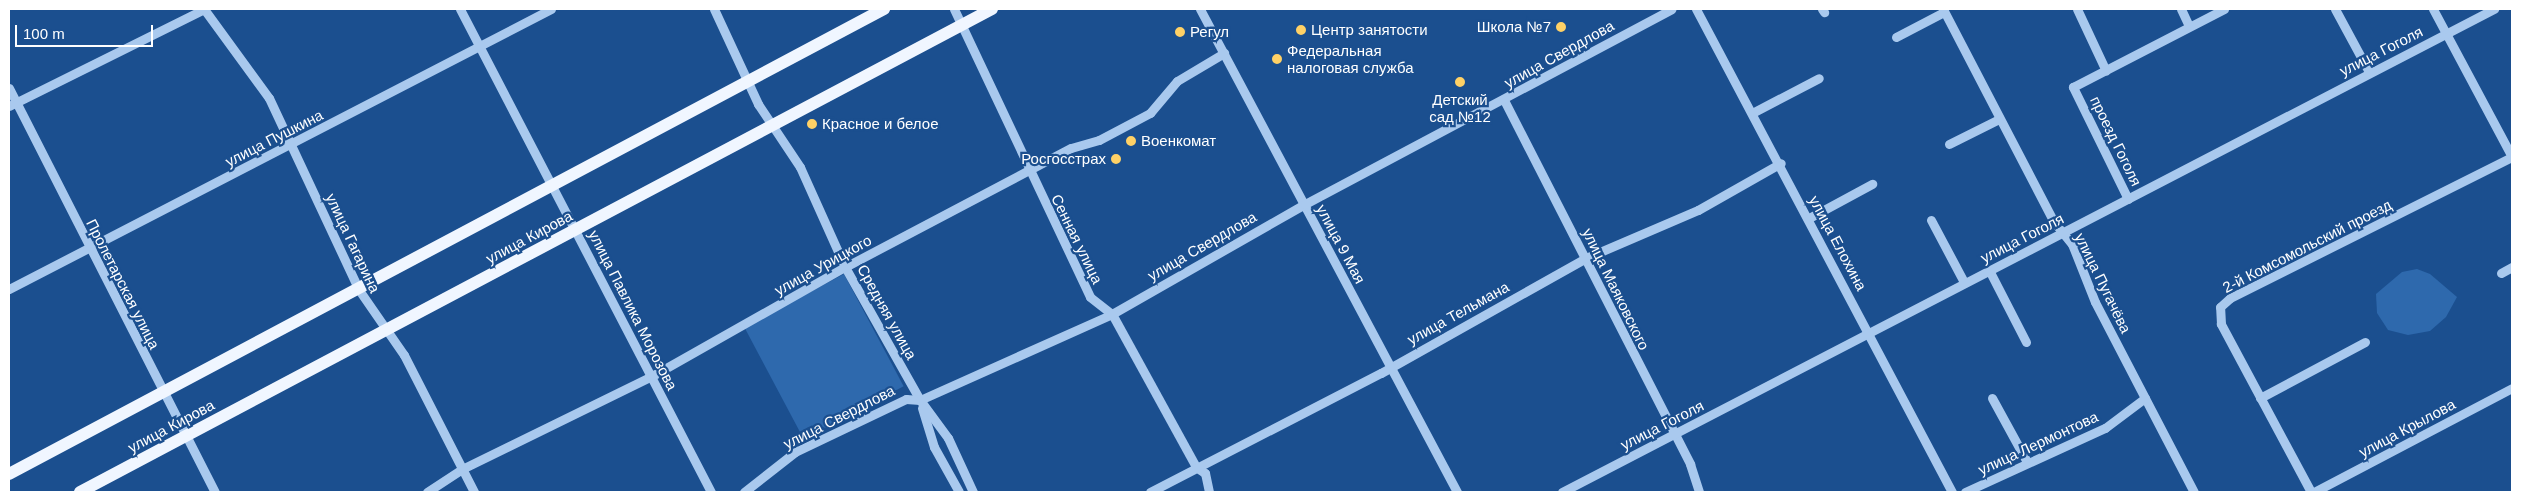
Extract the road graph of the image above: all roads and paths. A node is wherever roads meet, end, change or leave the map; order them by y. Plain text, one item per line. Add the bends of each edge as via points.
1 (204, 9) edge
2 (460, 9) edge
3 (551, 9) edge
4 (714, 9) edge
5 (884, 9) edge
6 (954, 9) edge
7 (992, 9) edge
8 (1200, 9) edge
9 (1671, 9) edge
10 (1696, 9) edge
11 (2077, 9) edge
12 (2182, 9) edge
13 (2224, 9) edge
14 (2336, 9) edge
15 (2433, 9) edge
16 (2494, 9) edge
17 (1944, 11) edge
18 (961, 25) junction
19 (2189, 26) junction
20 (2446, 34) junction
21 (1896, 37) dead end
22 (478, 44) junction
23 (1224, 53) junction
24 (2106, 70) junction
25 (2370, 72) junction
26 (1819, 78) dead end
27 (747, 82) junction
28 (9, 88) edge
29 (1504, 100) junction
30 (12, 105) edge
31 (1754, 112) junction
32 (1999, 119) junction
33 (772, 125) junction
34 (292, 144) junction
35 (1949, 144) dead end
36 (2512, 157) edge
37 (1781, 163) junction
38 (1029, 171) junction
39 (1872, 184) dead end
40 (551, 185) junction
41 (2128, 199) junction
42 (1305, 204) junction
43 (1809, 218) junction
44 (1932, 220) dead end
45 (576, 230) junction
46 (2064, 232) junction
47 (89, 247) junction
48 (1586, 258) junction
49 (845, 267) junction
50 (2512, 267) edge
51 (1989, 270) junction
52 (2501, 273) dead end
53 (1964, 282) junction
54 (9, 289) edge
55 (359, 290) junction
56 (1112, 314) junction
57 (385, 333) junction
58 (1869, 333) junction
59 (2026, 342) dead end
60 (2365, 342) dead end
61 (1390, 367) junction
62 (652, 376) junction
63 (2512, 388) edge
64 (163, 394) junction
65 (1992, 398) dead end
66 (2145, 398) junction
67 (2260, 398) junction
68 (920, 400) junction
69 (1675, 435) junction
70 (184, 437) junction
71 (2028, 462) junction
72 (1196, 467) junction
73 (462, 469) junction
74 (9, 474) edge
75 (80, 492) edge
76 (215, 492) edge
77 (427, 492) edge
78 (474, 492) edge
79 (711, 492) edge
80 (744, 492) edge
81 (959, 492) edge
82 (973, 492) edge
83 (1150, 492) edge
84 (1209, 492) edge
85 (1457, 492) edge
86 (1562, 492) edge
87 (1699, 492) edge
88 (1952, 492) edge
89 (1965, 492) edge
90 (2194, 492) edge
91 (2312, 492) edge

1 - 30 street
1 - 34 street, улица Гагарина via 269,98
2 - 22 street, улица Павлика Морозова
3 - 22 street, улица Пушкина
4 - 27 street, Средняя улица
5 - 27 main road
6 - 18 street, Сенная улица
7 - 18 main road, улица Кирова
8 - 23 street, улица 9 Мая
9 - 29 street, улица Свердлова
10 - 31 street, улица Елохина
11 - 24 street
12 - 19 street
13 - 19 street, проезд Гоголя
14 - 25 street
15 - 20 street
16 - 20 street, улица Гоголя
17 - 21 street
17 - 32 street, улица Пугачёва
18 - 33 main road, улица Кирова
18 - 38 street, Сенная улица
19 - 24 street, проезд Гоголя
20 - 25 street, улица Гоголя
20 - 36 street
22 - 34 street, улица Пушкина
22 - 40 street, улица Павлика Морозова
23 - 38 street, улица Урицкого via 1177,80 1150,113
23 - 42 street, улица 9 Мая
24 - 41 street, проезд Гоголя via 2074,87
25 - 41 street, улица Гоголя
26 - 31 street
27 - 33 street, Средняя улица
27 - 40 main road
28 - 30 street, Пролетарская улица
29 - 42 street, улица Свердлова
29 - 48 street, улица Маяковского
30 - 47 street, Пролетарская улица
31 - 37 street, улица Елохина
32 - 35 street
32 - 46 street, улица Пугачёва
33 - 45 main road, улица Кирова
33 - 49 street, Средняя улица via 800,168
34 - 47 street, улица Пушкина
34 - 55 street, улица Гагарина
36 - 67 street, 2-й Комсомольский проезд via 2230,298 2220,307 2222,324
37 - 43 street, улица Елохина
37 - 48 street, улица Тельмана via 1698,210
38 - 49 street, улица Урицкого
38 - 56 street, Сенная улица via 1090,297
39 - 43 street
40 - 45 street, улица Павлика Морозова
40 - 55 main road
41 - 46 street, улица Гоголя
42 - 56 street, улица Свердлова
42 - 61 street, улица 9 Мая
43 - 58 street, улица Елохина
44 - 53 street
45 - 57 main road, улица Кирова
45 - 62 street, улица Павлика Морозова
46 - 51 street, улица Гоголя
46 - 66 street, улица Пугачёва
47 - 54 street, улица Пушкина
47 - 64 street, Пролетарская улица
48 - 61 street, улица Тельмана
48 - 69 street, улица Маяковского
49 - 62 street, улица Урицкого
49 - 68 street, Средняя улица
50 - 52 street
51 - 53 street, улица Гоголя
51 - 59 street
53 - 58 street, улица Гоголя
55 - 57 street, улица Гагарина
55 - 64 main road
56 - 68 street, улица Свердлова
56 - 72 street, Сенная улица
57 - 70 main road, улица Кирова
57 - 73 street, улица Гагарина via 404,355
58 - 69 street, улица Гоголя
58 - 88 street, улица Елохина
60 - 67 street
61 - 72 street, улица Тельмана
61 - 85 street, улица 9 Мая
62 - 73 street, улица Урицкого
62 - 79 street, улица Павлика Морозова
63 - 91 street, улица Крылова
64 - 70 street, Пролетарская улица
64 - 74 main road
65 - 71 street
66 - 71 street, улица Лермонтова via 2105,428
66 - 90 street, улица Пугачёва
67 - 91 street, 2-й Комсомольский проезд
68 - 80 street, улица Свердлова via 906,399 794,452
68 - 81 street via 934,447
68 - 82 street, Средняя улица via 948,438
69 - 86 street, улица Гоголя
69 - 87 street, улица Маяковского
70 - 75 main road, улица Кирова
70 - 76 street, Пролетарская улица
71 - 89 street, улица Лермонтова
72 - 83 street, улица Тельмана
72 - 84 street, Сенная улица via 1205,473
73 - 77 street, улица Урицкого
73 - 78 street, улица Гагарина

